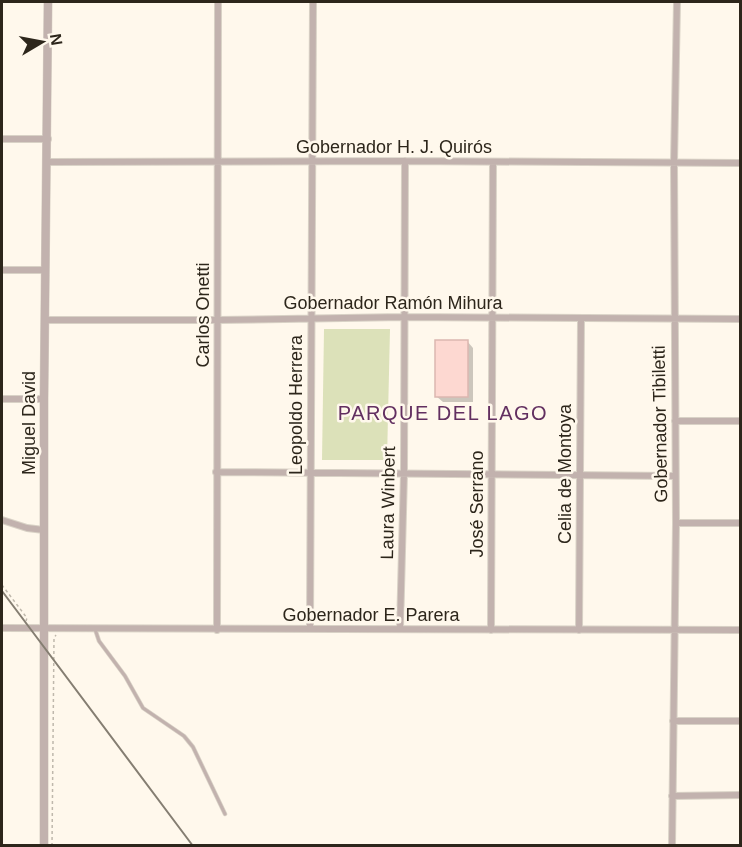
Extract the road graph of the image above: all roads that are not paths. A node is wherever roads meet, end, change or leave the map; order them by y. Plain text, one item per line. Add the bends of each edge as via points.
1 (48, 2) edge
2 (218, 2) edge
3 (312, 2) edge
4 (677, 2) edge
5 (2, 139) edge
6 (48, 139) junction
7 (311, 161) junction
8 (405, 161) junction
9 (48, 162) junction
10 (219, 162) junction
11 (493, 162) junction
12 (674, 163) junction
13 (741, 163) edge
14 (2, 270) edge
15 (45, 270) junction
16 (403, 317) junction
17 (493, 317) junction
18 (581, 318) junction
19 (311, 319) junction
20 (674, 319) junction
21 (741, 319) edge
22 (45, 320) junction
23 (218, 320) junction
24 (2, 399) edge
25 (44, 399) junction
26 (675, 421) junction
27 (741, 421) edge
28 (216, 472) junction
29 (310, 472) junction
30 (404, 473) junction
31 (492, 474) junction
32 (579, 475) junction
33 (675, 476) junction
34 (2, 520) edge
35 (676, 523) junction
36 (741, 523) edge
37 (44, 530) junction
38 (2, 628) edge
39 (44, 628) junction
40 (95, 629) junction
41 (310, 629) junction
42 (400, 629) junction
43 (217, 630) junction
44 (491, 630) junction
45 (579, 630) junction
46 (674, 630) junction
47 (741, 630) edge
48 (673, 721) junction
49 (741, 722) edge
50 (741, 795) edge
51 (672, 796) junction
52 (225, 813) dead end
53 (44, 846) edge
54 (672, 846) edge

1 - 6 street, Miguel David
2 - 10 street, Carlos Onetti
3 - 7 street, Leopoldo Herrera
4 - 12 street, Gobernador Tibiletti
5 - 6 street
6 - 9 street, Miguel David
7 - 8 street, Gobernador H. J. Quirós
7 - 10 street, Gobernador H. J. Quirós
7 - 19 street, Leopoldo Herrera
8 - 11 street, Gobernador H. J. Quirós
8 - 16 street, Laura Winbert
9 - 10 street, Gobernador H. J. Quirós
9 - 15 street, Miguel David
10 - 23 street, Carlos Onetti
11 - 12 street, Gobernador H. J. Quirós
11 - 17 street, José Serrano
12 - 13 street, Gobernador H. J. Quirós
12 - 20 street, Gobernador Tibiletti
14 - 15 street
15 - 22 street, Miguel David
16 - 17 street, Gobernador Ramón Mihura
16 - 19 street, Gobernador Ramón Mihura
16 - 30 street, Laura Winbert
17 - 18 street, Gobernador Ramón Mihura
17 - 31 street, José Serrano
18 - 20 street, Gobernador Ramón Mihura
18 - 32 street, Celia de Montoya
19 - 23 street, Gobernador Ramón Mihura
19 - 29 street, Leopoldo Herrera
20 - 21 street, Gobernador Ramón Mihura
20 - 26 street, Gobernador Tibiletti
22 - 23 street, Gobernador Ramón Mihura
22 - 25 street, Miguel David
23 - 28 street, Carlos Onetti
24 - 25 street
25 - 37 street, Miguel David
26 - 27 street
26 - 33 street, Gobernador Tibiletti
28 - 29 street
28 - 43 street, Carlos Onetti
29 - 30 street
29 - 41 street, Leopoldo Herrera
30 - 31 street
30 - 42 street, Laura Winbert
31 - 32 street
31 - 44 street, José Serrano
32 - 33 street
32 - 45 street, Celia de Montoya
33 - 35 street, Gobernador Tibiletti
34 - 37 street
35 - 36 street
35 - 46 street, Gobernador Tibiletti
37 - 39 street, Miguel David
38 - 39 street, Gobernador E. Parera
39 - 40 street, Gobernador E. Parera
39 - 53 street, Miguel David
40 - 43 street, Gobernador E. Parera
40 - 52 lane via 143,708 184,736 193,747
41 - 42 street, Gobernador E. Parera
41 - 43 street, Gobernador E. Parera
42 - 44 street, Gobernador E. Parera
44 - 45 street, Gobernador E. Parera
45 - 46 street, Gobernador E. Parera
46 - 47 street, Gobernador E. Parera
46 - 48 street, Gobernador Tibiletti
48 - 49 street
48 - 51 street, Gobernador Tibiletti
50 - 51 street
51 - 54 street, Gobernador Tibiletti

